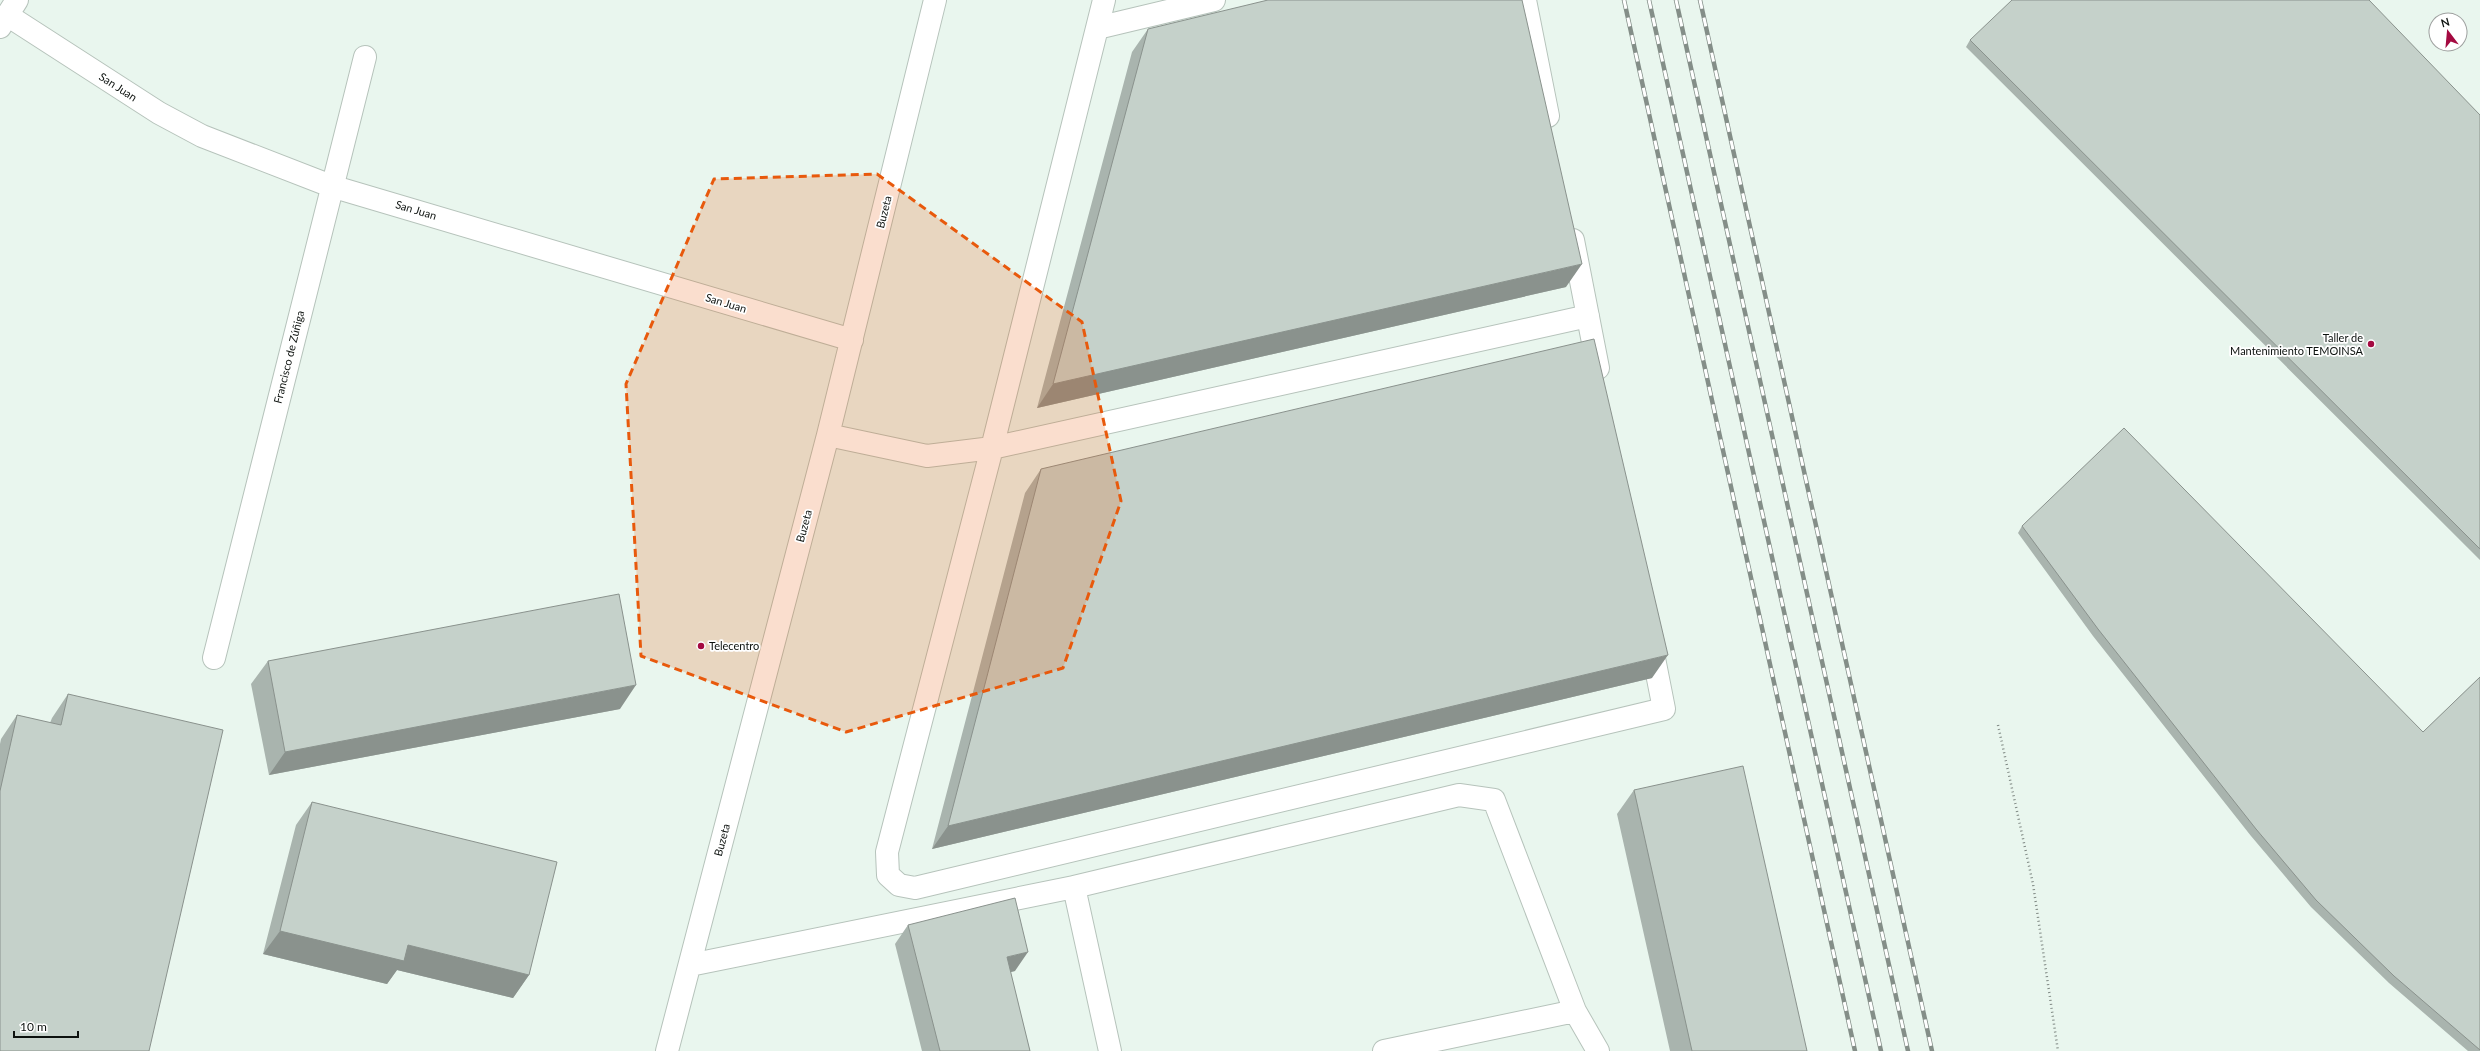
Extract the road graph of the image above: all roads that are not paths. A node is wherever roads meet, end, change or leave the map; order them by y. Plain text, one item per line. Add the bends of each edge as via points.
1 (936, 0) edge
2 (1104, 0) edge
3 (1214, 0) edge
4 (1525, 0) edge
5 (8, 14) edge
6 (1097, 28) junction
7 (365, 57) dead end
8 (1553, 139) edge
9 (331, 186) junction
10 (1570, 224) edge
11 (1588, 316) junction
12 (852, 340) junction
13 (1602, 387) edge
14 (828, 435) junction
15 (992, 448) junction
16 (1647, 622) edge
17 (214, 658) dead end
18 (1074, 887) junction
19 (690, 965) junction
20 (1575, 1011) junction
21 (667, 1051) edge
22 (1110, 1051) edge
23 (1384, 1051) edge
24 (1598, 1051) edge

1 - 12 street, Buzeta
2 - 6 street
3 - 6 street
4 - 8 street
5 - 9 street, San Juan via 152,109 202,136
6 - 15 street
7 - 9 street, Francisco de Zúñiga
9 - 12 street, San Juan
9 - 17 street, Francisco de Zúñiga
10 - 11 street
11 - 13 street
11 - 15 street
12 - 14 street, Buzeta
14 - 15 street via 927,456
14 - 19 street, Buzeta
15 - 16 street via 887,852 888,875 899,885 915,888 1664,709
18 - 19 street
18 - 20 street via 1459,795 1494,800
18 - 22 street
19 - 21 street, Buzeta
20 - 23 street
20 - 24 street

